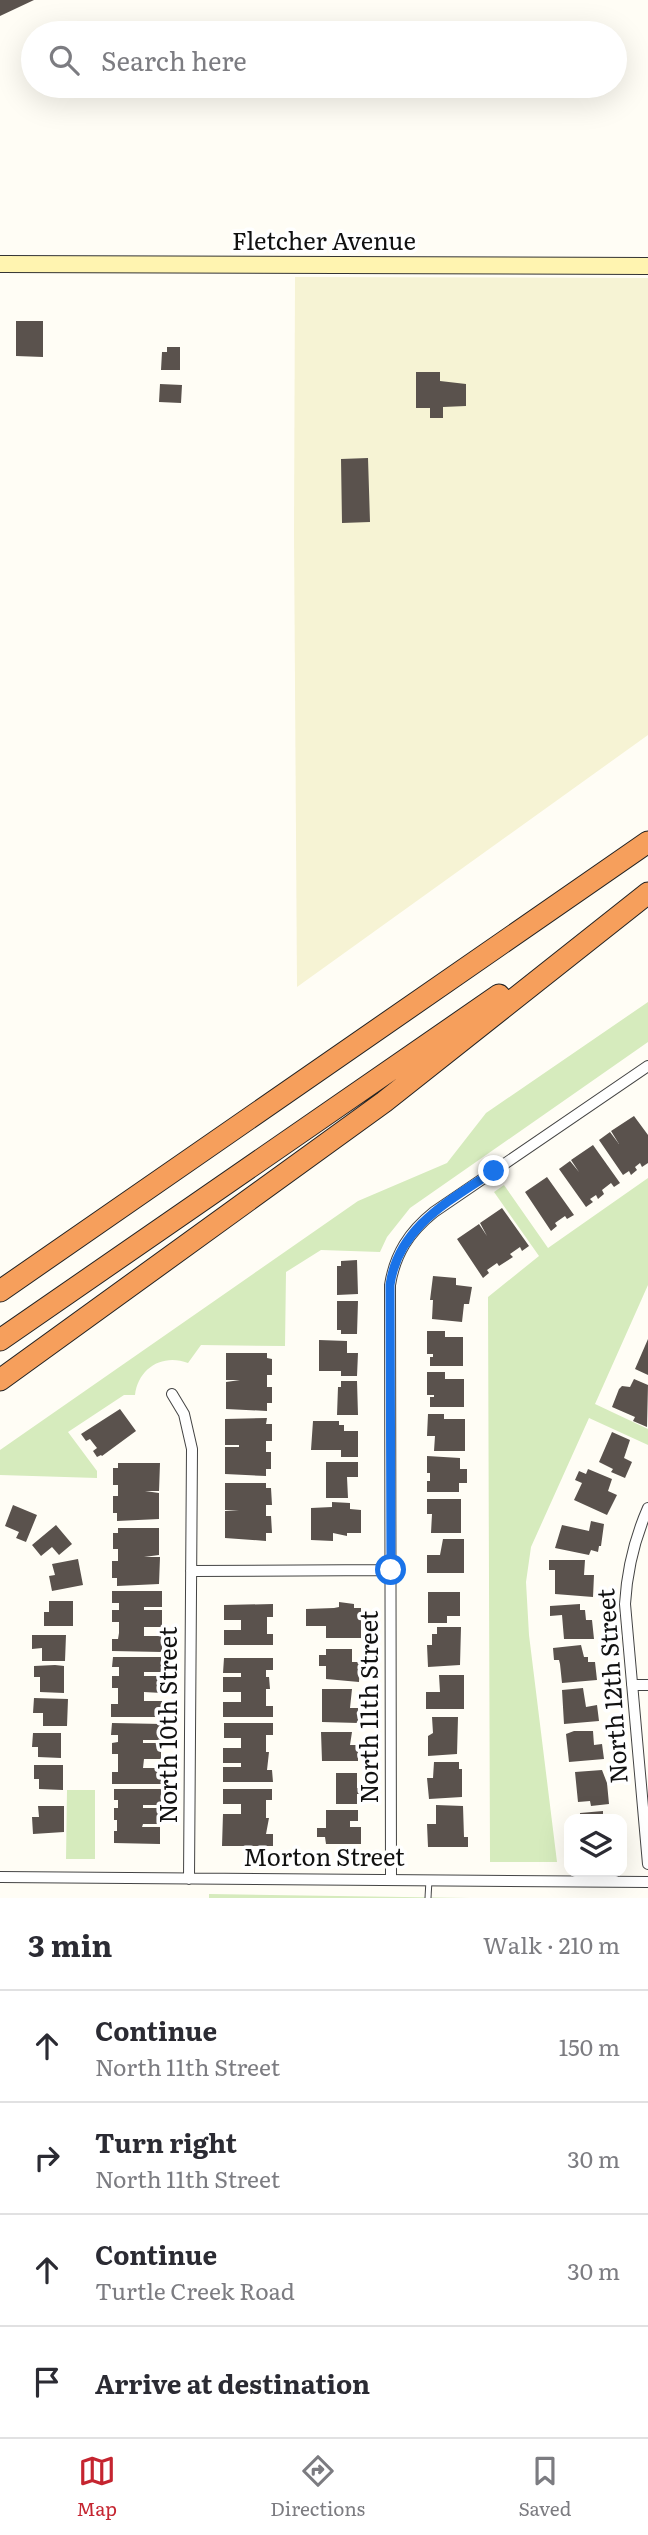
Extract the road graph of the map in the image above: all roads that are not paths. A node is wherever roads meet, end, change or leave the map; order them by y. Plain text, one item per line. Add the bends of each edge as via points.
1 (0, 264) edge
2 (648, 266) edge
3 (648, 842) edge
4 (648, 892) edge
5 (648, 1066) edge
6 (0, 1291) edge
7 (0, 1340) edge
8 (0, 1380) edge
9 (172, 1394) dead end
10 (648, 1508) edge
11 (391, 1570) junction
12 (191, 1571) junction
13 (632, 1685) junction
14 (648, 1685) edge
15 (648, 1864) edge
16 (0, 1877) edge
17 (189, 1878) junction
18 (391, 1880) junction
19 (429, 1880) junction
20 (648, 1882) edge
21 (428, 1898) edge

1 - 2 street, Fletcher Avenue
3 - 6 highway
4 - 7 highway
4 - 8 highway via 384,1102
5 - 11 street, North 11th Street via 434,1212 404,1243 390,1285
9 - 12 street, North 10th Street via 184,1415 192,1449
10 - 13 street, North 12th Street via 627,1575
11 - 12 street
11 - 18 street, North 11th Street
12 - 17 street, North 10th Street
13 - 14 street
13 - 15 street, North 12th Street
16 - 17 street, Morton Street
17 - 18 street, Morton Street
18 - 19 street, Morton Street
19 - 20 street, Morton Street
19 - 21 lane

